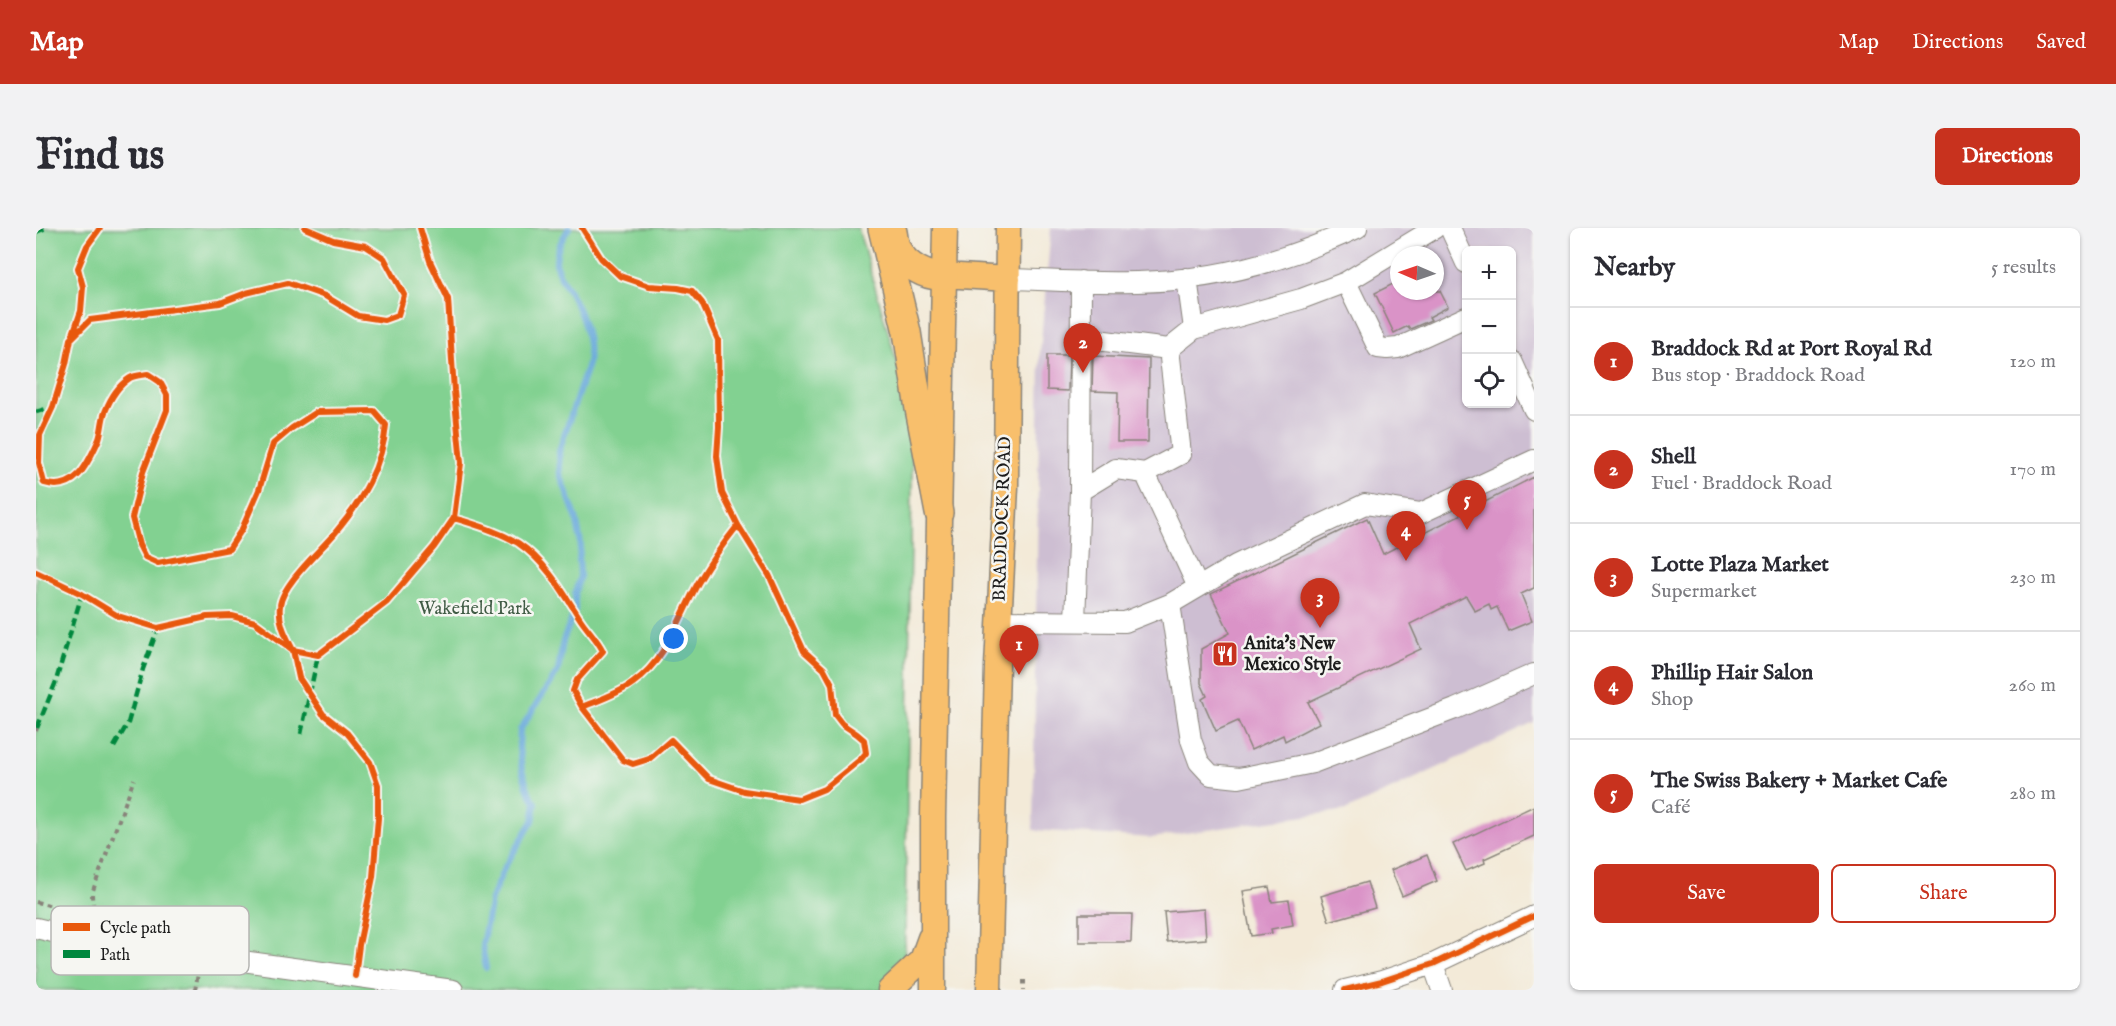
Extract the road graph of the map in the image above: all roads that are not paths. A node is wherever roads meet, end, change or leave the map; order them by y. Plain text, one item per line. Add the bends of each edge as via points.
1 (882, 228) edge
2 (891, 228) edge
3 (945, 228) edge
4 (1008, 228) edge
5 (1357, 228) edge
6 (1435, 228) edge
7 (1450, 228) edge
8 (1462, 253) edge
9 (944, 275) junction
10 (1187, 278) junction
11 (1008, 279) junction
12 (1082, 281) junction
13 (1346, 282) junction
14 (1462, 319) edge
15 (1194, 329) junction
16 (1081, 338) junction
17 (1169, 349) junction
18 (1516, 371) edge
19 (1534, 410) edge
20 (1534, 460) edge
21 (1145, 473) junction
22 (1080, 491) junction
23 (939, 513) junction
24 (1198, 587) junction
25 (1170, 604) junction
26 (1000, 621) junction
27 (1075, 621) junction
28 (1534, 675) edge
29 (1534, 916) edge
30 (933, 921) junction
31 (36, 928) edge
32 (51, 932) edge
33 (249, 962) edge
34 (1433, 964) junction
35 (453, 990) edge
36 (890, 990) edge
37 (933, 990) edge
38 (989, 990) edge
39 (1345, 990) edge
40 (1442, 990) edge

1 - 23 highway via 907,332
2 - 9 highway via 898,250 909,264 923,273
3 - 9 main road
4 - 11 main road, BRADDOCK ROAD
5 - 10 street via 1283,258
6 - 13 street
7 - 8 street
9 - 11 main road
9 - 23 main road
10 - 12 street
10 - 15 street
11 - 12 street
11 - 26 main road, BRADDOCK ROAD
12 - 16 street
13 - 14 street via 1378,348 1398,348
13 - 15 street
15 - 17 street
16 - 17 street
16 - 22 street
17 - 21 street via 1181,454
18 - 19 street
20 - 24 street via 1421,513 1365,504
21 - 22 street via 1116,470
21 - 24 street
22 - 27 street
23 - 30 main road
24 - 25 street
25 - 27 street via 1125,622
25 - 28 street via 1191,740 1199,762 1211,775 1239,778 1313,763
26 - 27 street
26 - 38 main road, BRADDOCK ROAD
29 - 34 street
30 - 36 main road via 922,960
30 - 37 main road
31 - 32 street
33 - 35 street
34 - 39 street
34 - 40 street

